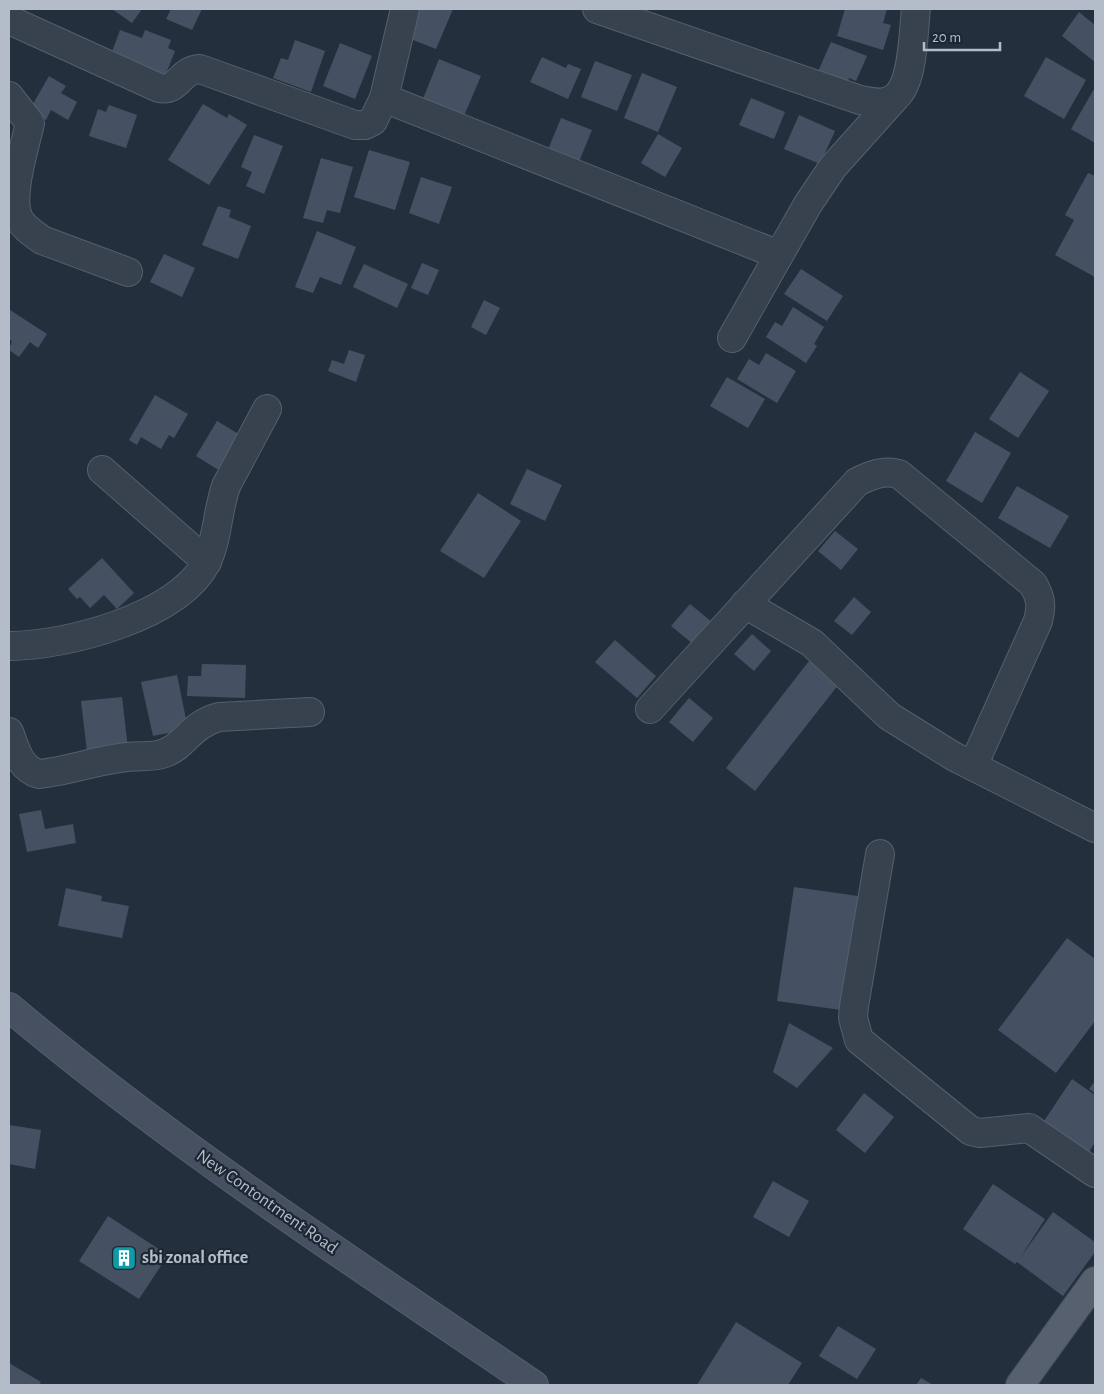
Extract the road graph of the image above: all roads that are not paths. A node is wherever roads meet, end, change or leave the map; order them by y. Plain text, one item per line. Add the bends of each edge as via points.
1 (405, 9) edge
2 (597, 9) edge
3 (916, 9) edge
4 (19, 21) edge
5 (9, 96) edge
6 (384, 98) junction
7 (894, 99) junction
8 (779, 255) junction
9 (128, 272) dead end
10 (732, 338) dead end
11 (267, 409) dead end
12 (102, 470) dead end
13 (207, 562) junction
14 (745, 604) junction
15 (9, 646) edge
16 (650, 709) dead end
17 (310, 712) dead end
18 (9, 732) edge
19 (973, 766) junction
20 (1095, 828) edge
21 (880, 854) dead end
22 (9, 1007) edge
23 (1095, 1172) edge
24 (1095, 1280) edge
25 (1095, 1310) edge
26 (534, 1385) edge
27 (1020, 1385) edge
28 (1038, 1385) edge

1 - 6 street
2 - 7 street via 860,100 881,103
3 - 7 street via 908,75 903,89
4 - 6 street via 165,89 174,86 187,71 200,69 355,125 373,121
5 - 9 street via 30,123 15,202 19,218 42,240
6 - 8 street
7 - 8 street via 833,167
8 - 10 street
11 - 13 street via 226,486
12 - 13 street
13 - 15 street via 182,590 143,616 78,636
14 - 16 street
14 - 19 street via 812,643 889,716
14 - 19 street via 856,482 872,474 890,471 899,474 1033,584 1042,606
17 - 18 street via 219,717 205,721 164,754 128,756 39,774 29,772 22,764
19 - 20 street
21 - 23 street via 852,1018 859,1040 971,1131 980,1134 1029,1128
22 - 26 street, New Contontment Road via 46,1039 226,1176
24 - 27 main road
25 - 28 main road

